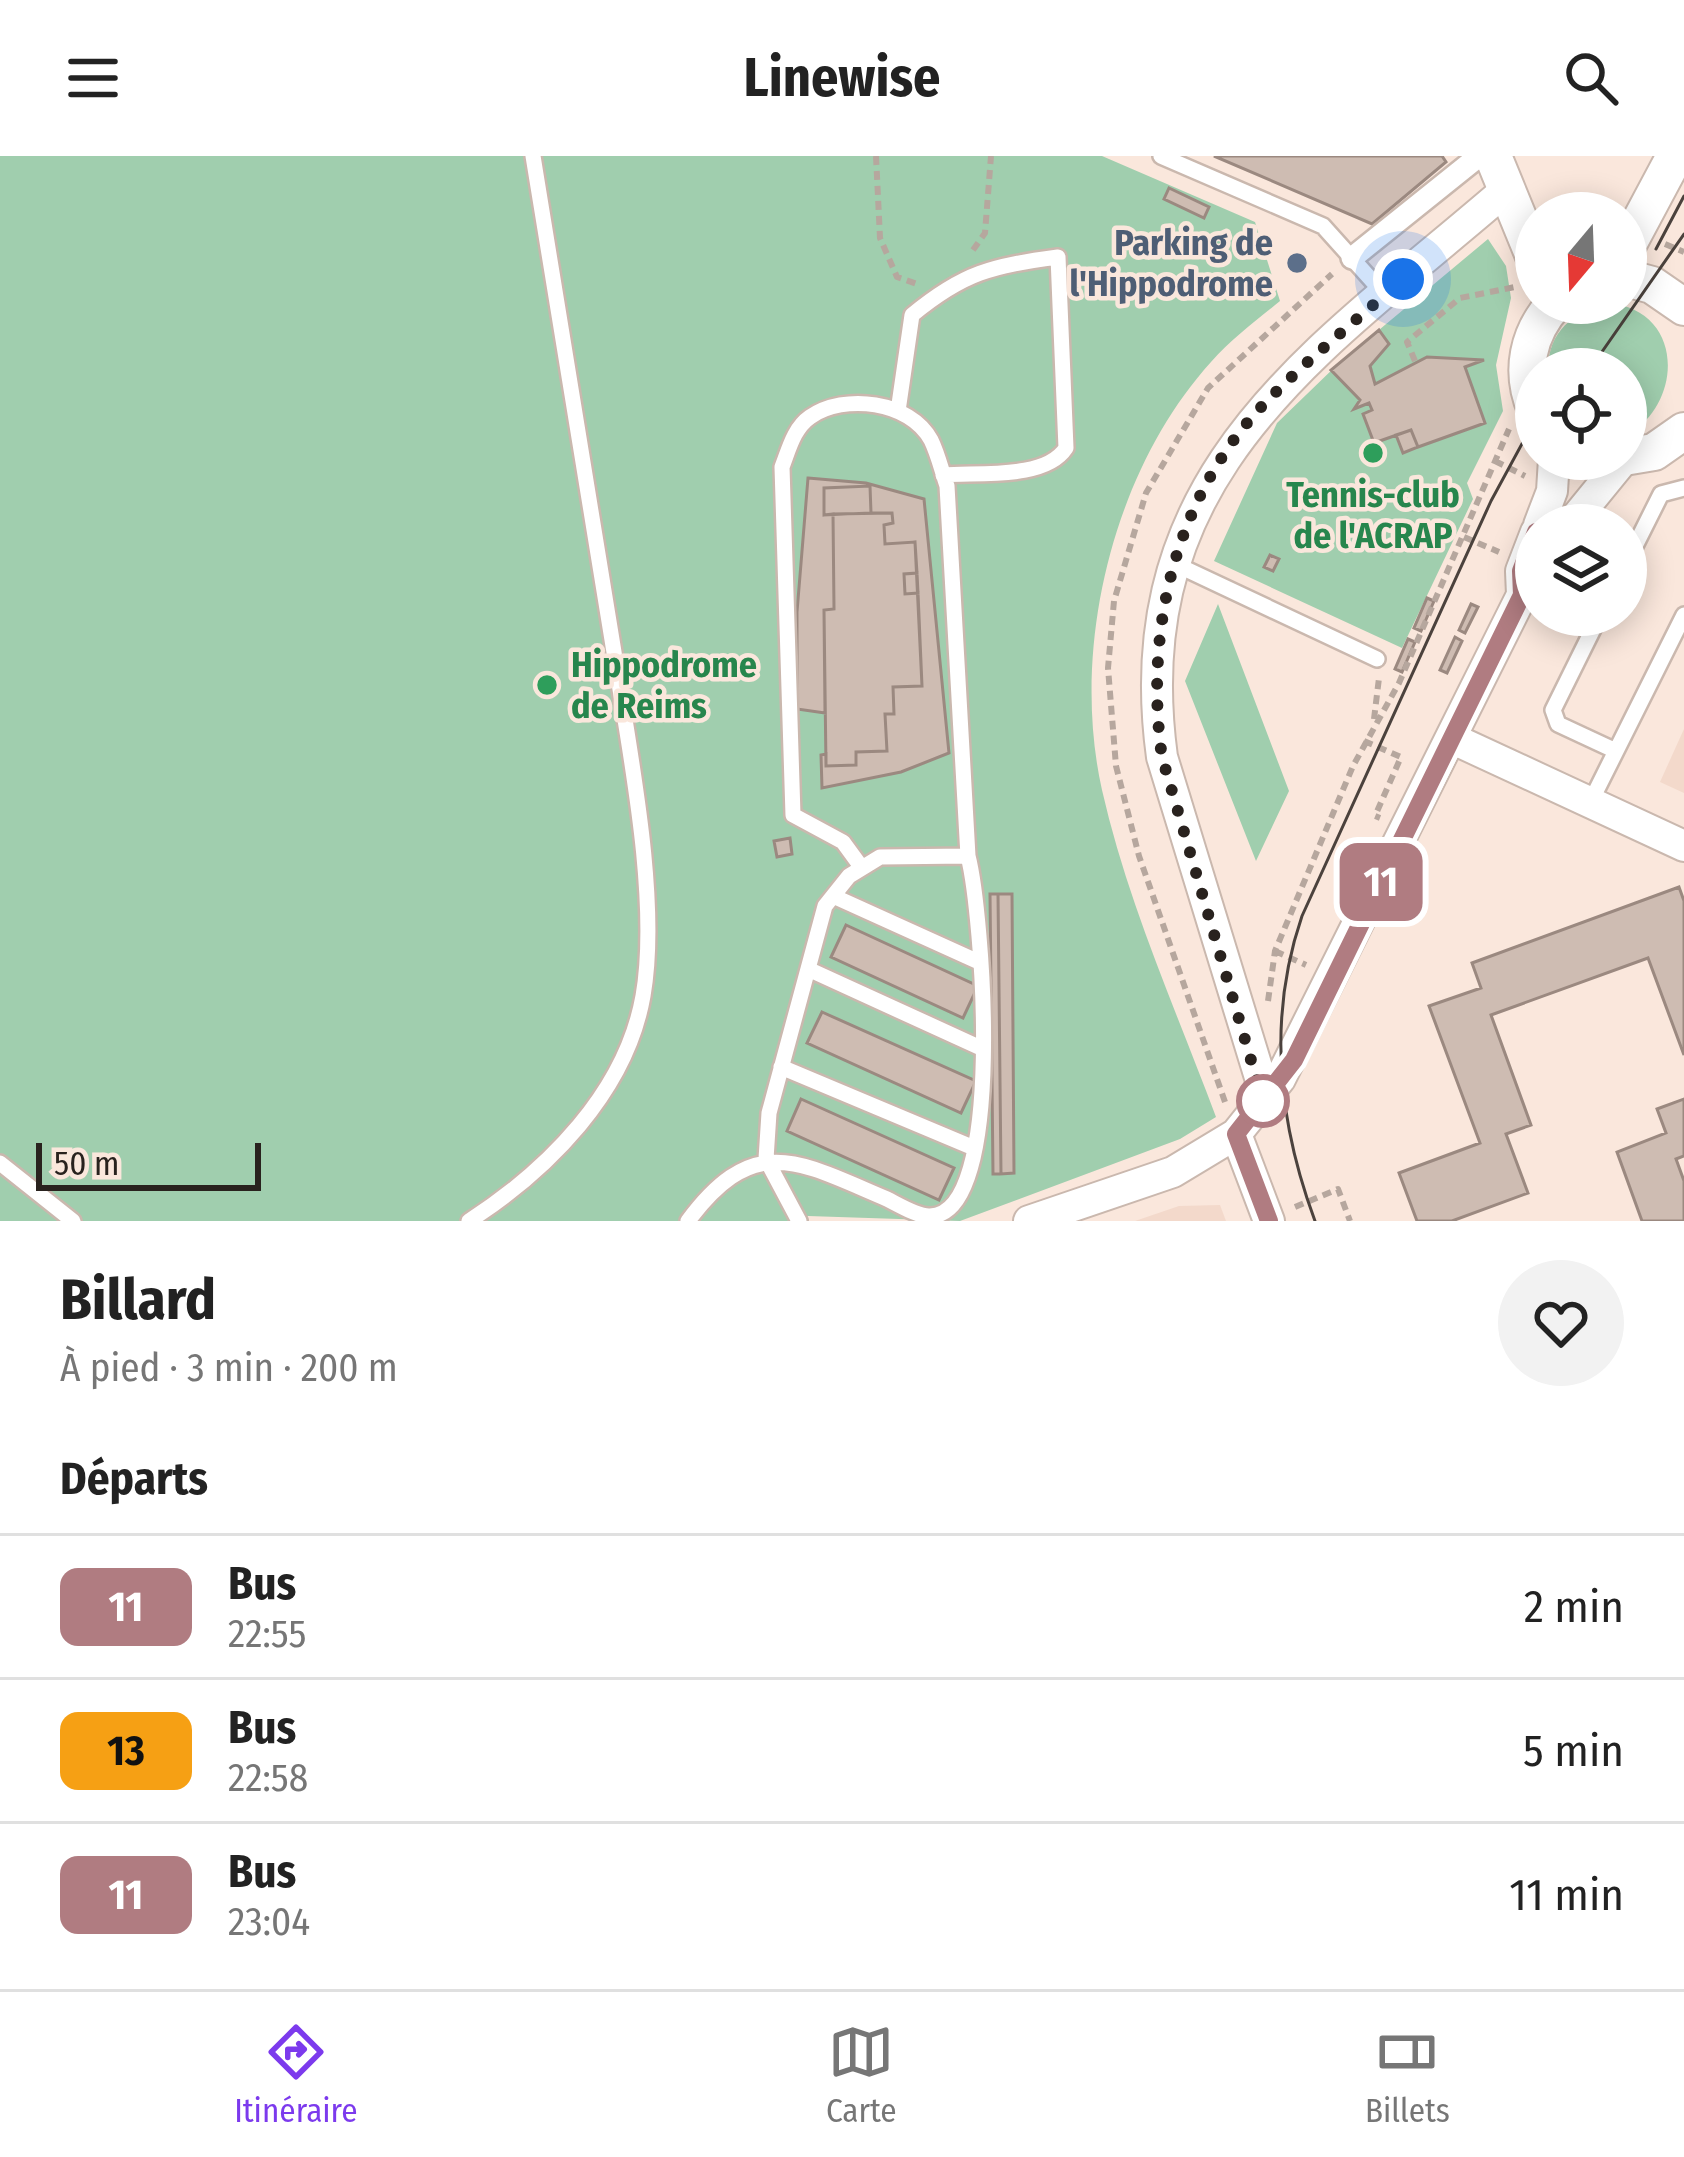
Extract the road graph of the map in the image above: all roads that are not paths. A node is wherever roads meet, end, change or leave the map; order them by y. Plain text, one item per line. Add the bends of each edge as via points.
1 (533, 156) edge
2 (1161, 156) edge
3 (1479, 156) edge
4 (1675, 156) edge
5 (1500, 172) edge
6 (1647, 209) edge
7 (1515, 217) edge
8 (1352, 258) junction
9 (1647, 285) edge
10 (1385, 295) junction
11 (1684, 307) edge
12 (898, 411) junction
13 (1683, 433) edge
14 (1647, 454) edge
15 (943, 475) junction
16 (1606, 480) edge
17 (1684, 488) edge
18 (1587, 504) edge
19 (1647, 522) edge
20 (1172, 563) junction
21 (1515, 615) edge
22 (1684, 615) edge
23 (1590, 636) edge
24 (1377, 659) road end
25 (1450, 738) junction
26 (1616, 751) junction
27 (1590, 803) junction
28 (1684, 846) edge
29 (968, 856) junction
30 (862, 868) junction
31 (832, 896) junction
32 (981, 963) junction
33 (808, 970) junction
34 (982, 1049) junction
35 (781, 1067) junction
36 (1266, 1097) junction
37 (1236, 1134) junction
38 (974, 1148) junction
39 (766, 1159) junction
40 (0, 1163) edge
41 (1046, 1218) edge
42 (798, 1220) edge
43 (1268, 1220) edge
44 (73, 1221) edge
45 (469, 1221) edge
46 (688, 1221) edge

1 - 45 lane via 633,779 644,866 644,995 610,1084 576,1128 514,1190
2 - 8 lane via 1323,226
3 - 8 street
4 - 6 street
5 - 7 street
5 - 10 street
8 - 10 lane
9 - 11 street
10 - 20 street via 1264,404 1219,463
12 - 15 lane via 930,436
12 - 15 lane via 912,315 984,267 1058,257 1066,448 1058,460 1033,468
12 - 30 lane via 832,406 807,419 782,467 793,815 842,842
13 - 14 street
15 - 29 lane
16 - 18 street
17 - 19 lane via 1661,494
20 - 24 lane
20 - 36 street via 1155,707 1162,757
21 - 25 street
22 - 26 lane
23 - 26 lane via 1553,710 1558,724
25 - 27 street
25 - 36 street via 1294,1060
26 - 27 lane
27 - 28 street
29 - 30 lane via 880,857
29 - 32 lane via 980,904
30 - 31 lane
31 - 32 lane
31 - 33 lane
32 - 34 lane
33 - 34 lane
33 - 35 lane
34 - 38 lane
35 - 38 lane
35 - 39 lane
36 - 37 street
37 - 41 street via 1173,1172
37 - 43 street
38 - 39 lane via 964,1195 952,1210 928,1217 816,1169
39 - 42 lane
39 - 46 lane via 717,1185
40 - 44 lane

